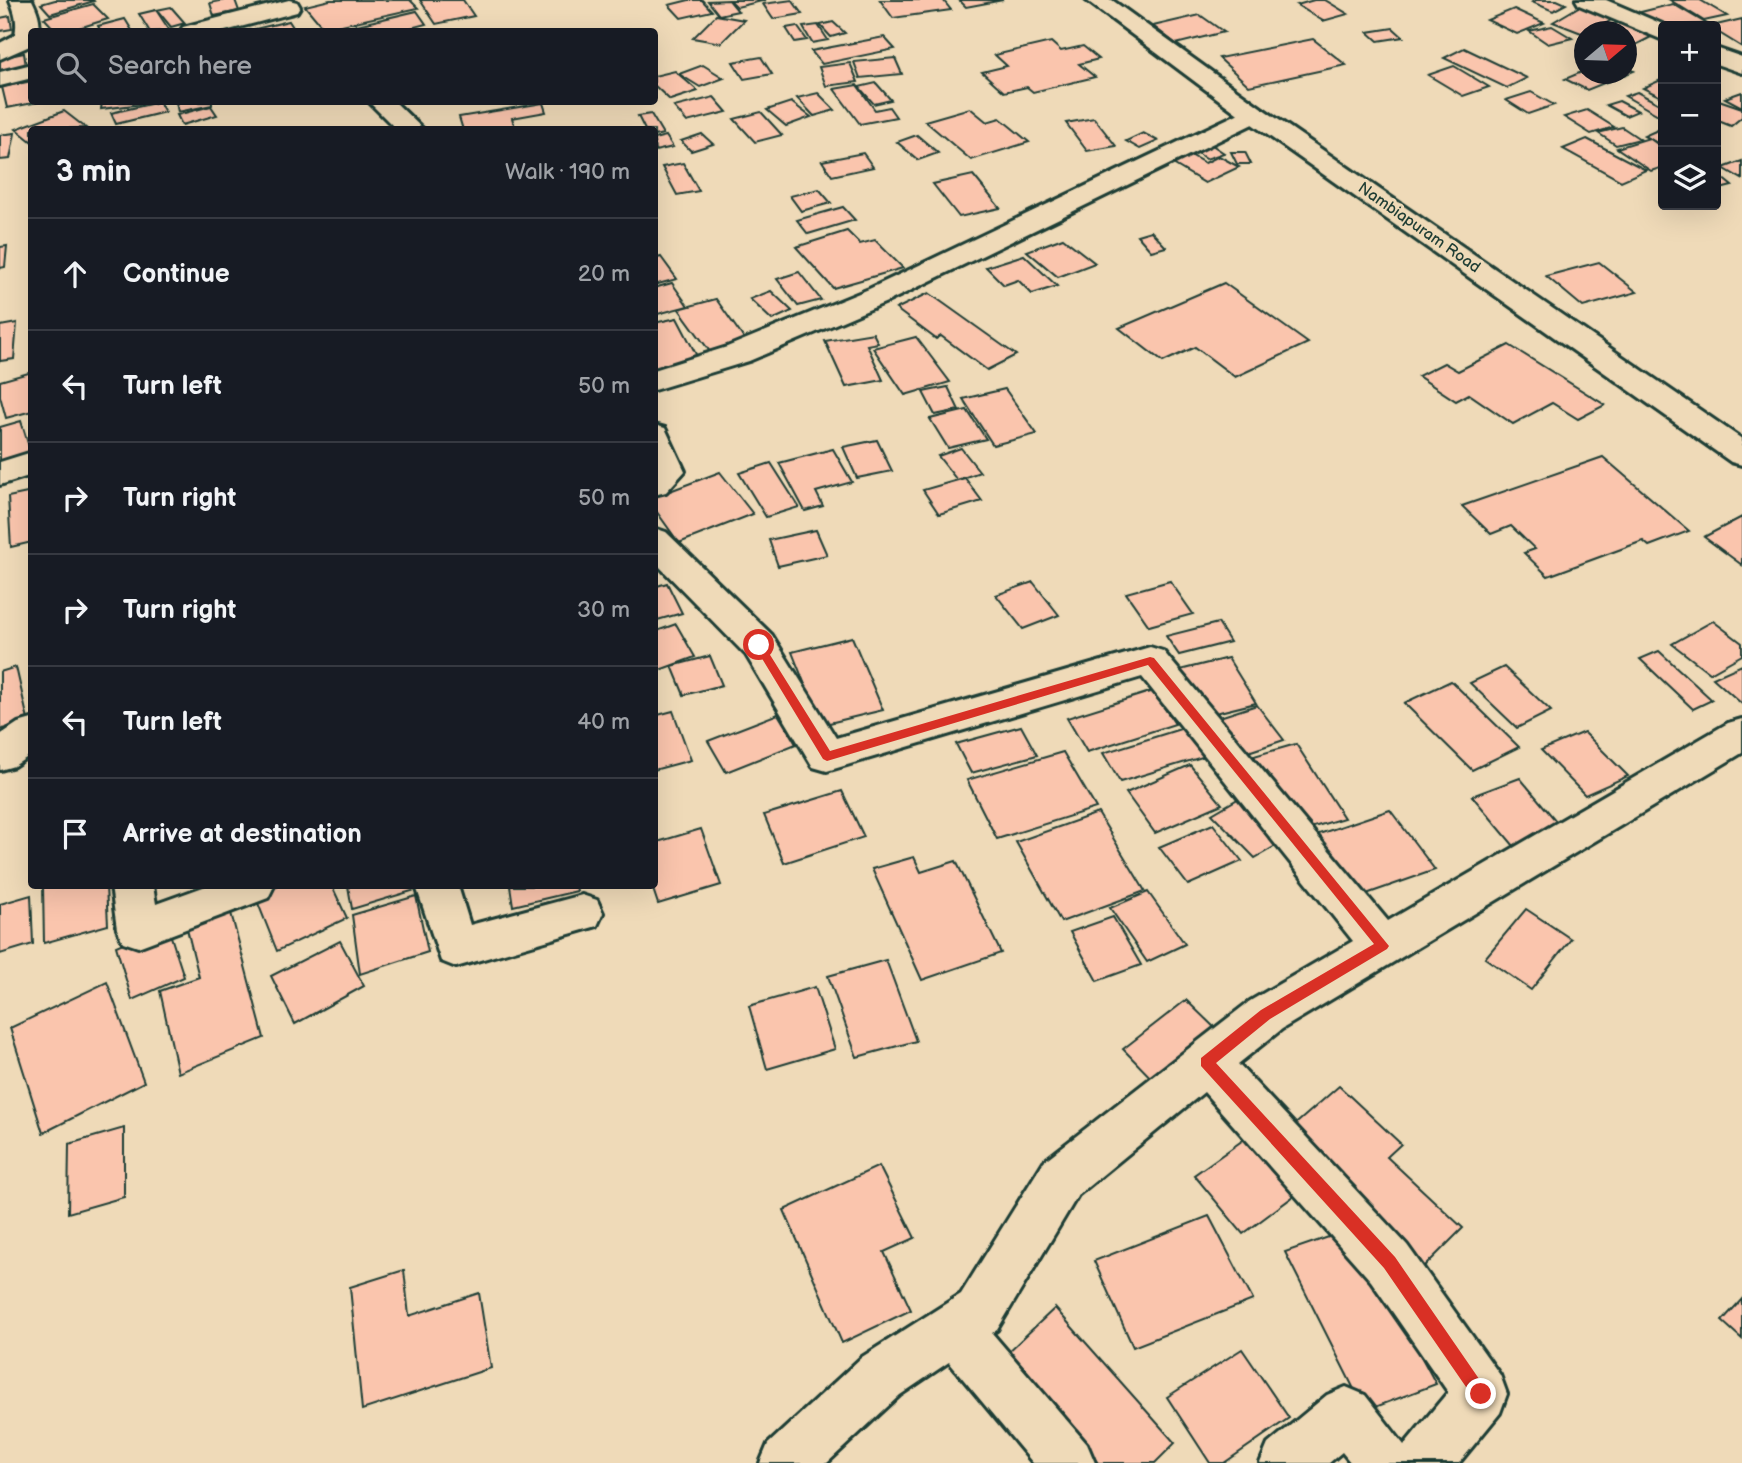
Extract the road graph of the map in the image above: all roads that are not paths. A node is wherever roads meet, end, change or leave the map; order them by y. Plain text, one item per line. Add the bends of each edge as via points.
1 (21, 0) edge
2 (1097, 0) edge
3 (1587, 0) edge
4 (297, 10) edge
5 (29, 28) edge
6 (210, 28) edge
7 (1658, 31) edge
8 (28, 32) edge
9 (0, 52) edge
10 (1721, 57) edge
11 (1742, 66) edge
12 (28, 72) edge
13 (0, 79) edge
14 (385, 105) edge
15 (1254, 114) junction
16 (408, 126) edge
17 (658, 379) edge
18 (658, 445) edge
19 (1742, 454) edge
20 (28, 464) edge
21 (0, 474) edge
22 (658, 481) edge
23 (658, 544) edge
24 (1742, 734) edge
25 (28, 737) edge
26 (0, 755) edge
27 (132, 889) edge
28 (245, 889) edge
29 (438, 889) edge
30 (582, 913) dead end
31 (1383, 946) junction
32 (1206, 1062) junction
33 (954, 1328) junction
34 (787, 1463) edge
35 (1068, 1463) edge
36 (1287, 1463) edge
37 (1385, 1463) edge
38 (1424, 1463) edge

1 - 5 street
2 - 15 street, Nambiapuram Road
3 - 7 street
4 - 6 street
8 - 9 street via 25,39
10 - 11 street
12 - 13 street
14 - 16 street
15 - 17 street via 878,295 738,354
15 - 19 street, Nambiapuram Road
18 - 22 street via 669,471
20 - 21 street
23 - 31 street via 759,645 827,756 1150,661
24 - 31 street
25 - 26 street
27 - 28 street via 138,929
29 - 30 street via 456,948
31 - 32 street via 1265,1015
32 - 33 street via 1061,1178 979,1312
32 - 38 street via 1390,1263 1481,1394
33 - 34 street via 881,1376
33 - 35 street
36 - 37 street via 1346,1414

